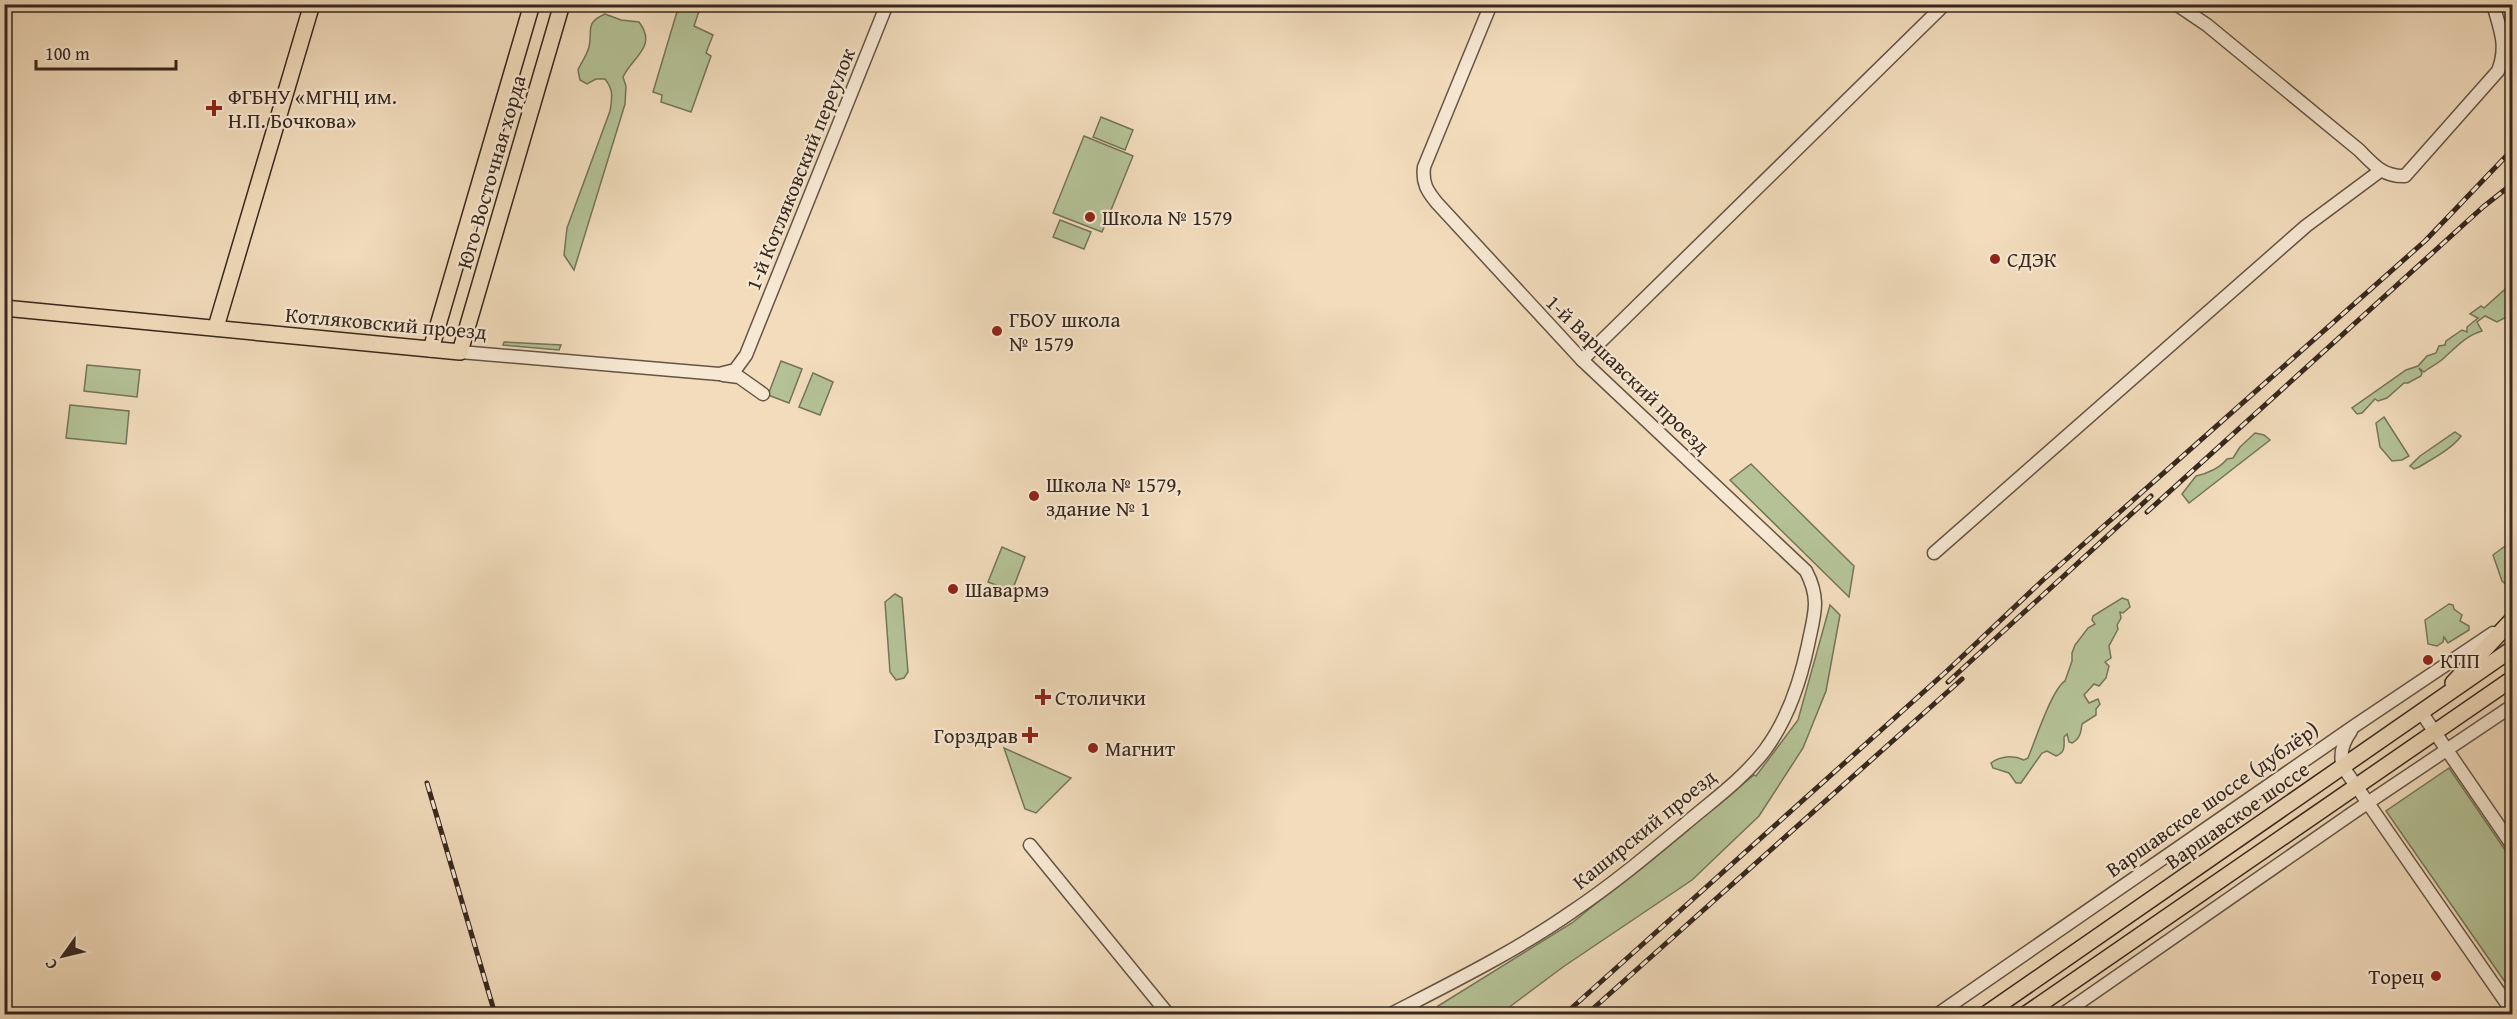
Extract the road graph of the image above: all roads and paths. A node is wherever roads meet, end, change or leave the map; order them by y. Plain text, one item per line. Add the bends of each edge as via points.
1 (312, 4) edge
2 (532, 4) edge
3 (562, 4) edge
4 (887, 4) edge
5 (1491, 4) edge
6 (1945, 4) edge
7 (2176, 4) edge
8 (2493, 4) edge
9 (2380, 171) junction
10 (4, 308) edge
11 (216, 327) junction
12 (431, 349) junction
13 (460, 352) junction
14 (1582, 360) junction
15 (743, 363) junction
16 (719, 374) junction
17 (748, 382) junction
18 (763, 394) dead end
19 (1934, 553) dead end
20 (1815, 588) joint
21 (2510, 622) edge
22 (2512, 649) edge
23 (2512, 679) edge
24 (2512, 686) edge
25 (2484, 699) junction
26 (2512, 706) edge
27 (2427, 708) junction
28 (2353, 727) junction
29 (2435, 732) junction
30 (2447, 749) junction
31 (2343, 767) junction
32 (2357, 786) junction
33 (2368, 803) junction
34 (1030, 845) dead end
35 (2512, 845) edge
36 (2512, 1011) edge
37 (1168, 1014) edge
38 (1391, 1014) edge
39 (1938, 1014) edge
40 (1986, 1014) edge
41 (2026, 1014) edge
42 (2063, 1014) edge

1 - 11 main road
2 - 12 main road, Юго-Восточная хорда
3 - 13 main road, Юго-Восточная хорда
4 - 15 street, 1-й Котляковский переулок
5 - 14 street, 1-й Варшавский проезд via 1424,167 1423,180 1437,203
6 - 14 street
7 - 9 street via 2207,25
8 - 9 street via 2504,42 2498,71 2404,176 2392,177
9 - 19 street via 2306,226
10 - 11 main road, Котляковский проезд
11 - 12 main road, Котляковский проезд
12 - 13 main road, Котляковский проезд
13 - 16 street, Котляковский проезд
14 - 20 street, 1-й Варшавский проезд via 1806,571
15 - 16 street, Котляковский проезд
15 - 17 street
16 - 17 street
17 - 18 street
20 - 38 street, Каширский проезд via 1815,611 1803,668 1786,717 1764,751 1736,781 1574,911 1508,952
21 - 27 main road
21 - 28 street, Варшавское шоссе (дублёр)
22 - 27 main road, Варшавское шоссе
23 - 25 main road, Варшавское шоссе
24 - 25 main road
25 - 29 main road, Варшавское шоссе
26 - 30 street
27 - 29 street
27 - 31 main road, Варшавское шоссе
28 - 31 street via 2342,748
28 - 39 street, Варшавское шоссе (дублёр)
29 - 30 street
29 - 32 main road, Варшавское шоссе
30 - 33 street
30 - 35 street
31 - 32 street
31 - 40 main road, Варшавское шоссе
32 - 33 street
32 - 41 main road, Варшавское шоссе
33 - 36 street
33 - 42 street
34 - 37 street

